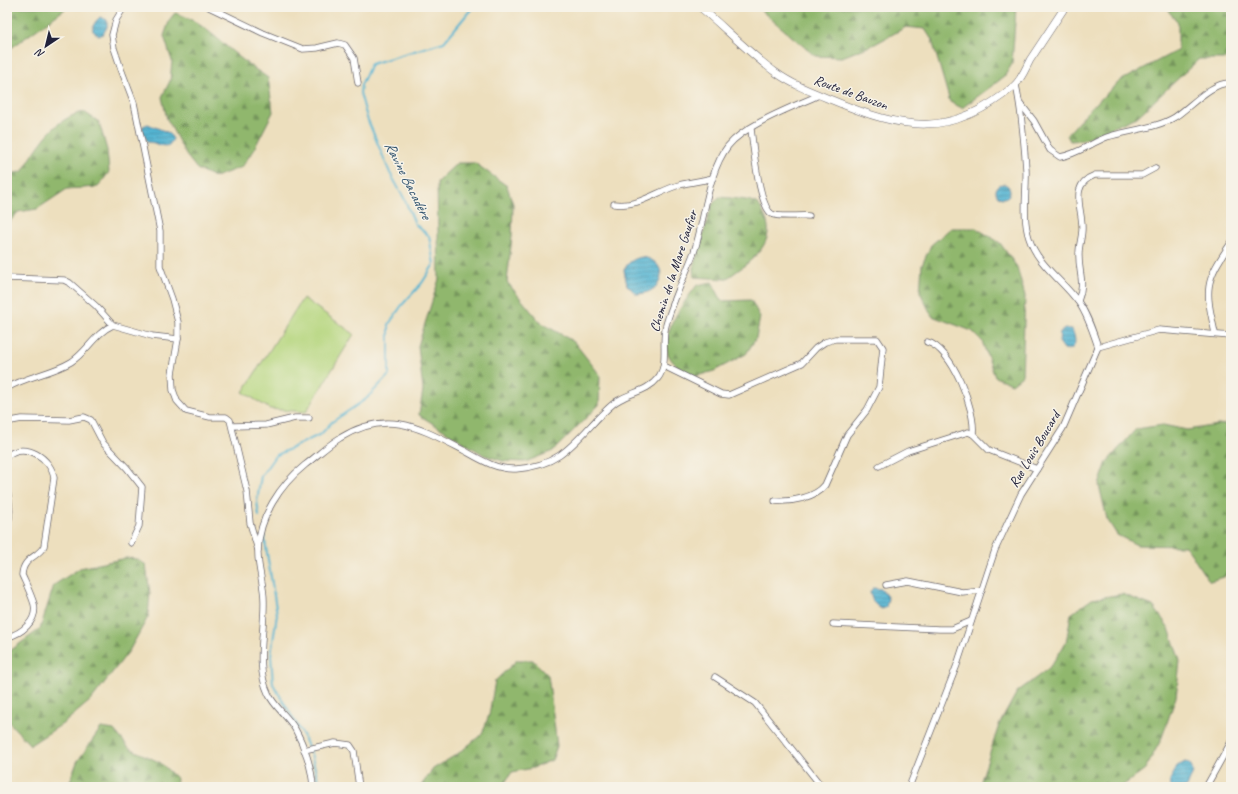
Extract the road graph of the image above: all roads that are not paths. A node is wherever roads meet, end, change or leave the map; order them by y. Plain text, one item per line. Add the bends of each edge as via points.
1 (124, 7) edge
2 (209, 7) edge
3 (700, 7) edge
4 (1065, 7) edge
5 (358, 83) dead end
6 (1231, 83) edge
7 (1016, 84) junction
8 (819, 95) junction
9 (1020, 102) junction
10 (751, 128) junction
11 (1155, 168) dead end
12 (714, 178) junction
13 (614, 204) dead end
14 (809, 216) dead end
15 (1231, 243) edge
16 (7, 278) edge
17 (1078, 301) junction
18 (113, 325) junction
19 (1215, 333) junction
20 (1231, 336) edge
21 (178, 339) junction
22 (927, 342) dead end
23 (1098, 347) junction
24 (664, 366) junction
25 (7, 388) edge
26 (309, 418) dead end
27 (7, 425) edge
28 (233, 426) junction
29 (973, 434) junction
30 (7, 456) edge
31 (879, 466) dead end
32 (1037, 469) junction
33 (7, 489) edge
34 (775, 501) dead end
35 (7, 526) edge
36 (130, 543) dead end
37 (258, 550) junction
38 (886, 585) dead end
39 (982, 590) junction
40 (972, 621) junction
41 (833, 624) dead end
42 (7, 638) edge
43 (716, 677) dead end
44 (1231, 742) edge
45 (304, 750) junction
46 (313, 787) edge
47 (359, 787) edge
48 (822, 787) edge
49 (909, 787) edge
50 (1206, 787) edge

1 - 21 street via 116,20 112,35 114,48 134,103 160,231 160,266 178,322
2 - 5 street via 303,49 338,43 345,45 354,58
3 - 8 street, Route de Bauzon via 775,72 801,88
4 - 7 street, Route de Bauzon
6 - 9 street via 1218,84 1174,118 1106,137 1073,155 1060,157 1050,150
7 - 8 street, Route de Bauzon via 988,106 969,116 934,125 910,124 859,112
7 - 9 street
8 - 10 street, Chemin de la Mare Gaufier
9 - 17 street via 1026,169 1027,229 1042,263
10 - 12 street, Chemin de la Mare Gaufier via 728,146 720,158
10 - 14 street via 761,195 769,211 774,215
11 - 17 street via 1142,175 1095,175 1089,177 1080,188 1078,204 1082,229 1079,254 1083,290
12 - 13 street via 680,185 637,203
12 - 24 street, Chemin de la Mare Gaufier via 694,250 665,327
15 - 19 street via 1216,266 1208,285 1208,300
16 - 18 street via 64,280 96,306
17 - 23 street via 1087,316
18 - 21 street via 152,336
18 - 25 street via 72,361
19 - 20 street
19 - 23 street via 1159,330
21 - 28 street via 172,374 177,401 186,411 210,417 226,417
22 - 29 street via 937,345 963,388 974,420
23 - 32 street, Rue Louis Boucard via 1063,428
24 - 34 street via 721,394 729,395 802,363 825,342 835,339 874,338 880,342 882,348 879,387 847,435 825,484 819,491 797,499
24 - 37 street via 658,379 646,389 619,400 559,457 536,466 504,469 404,424 392,422 367,425 340,438 287,481 269,512
26 - 28 street via 295,418 266,425
27 - 36 street via 22,419 69,420 84,417 91,420 103,443 142,487 139,526
28 - 37 street via 247,491 250,523
29 - 31 street via 963,433 908,451
29 - 32 street via 989,450
30 - 42 street via 18,450 40,455 53,472 54,478 44,546 22,569 34,604 33,615 26,628 17,635
32 - 39 street, Rue Louis Boucard via 1021,494 995,550
33 - 35 street via 10,517
37 - 45 street via 264,599 262,677 269,696 295,728
38 - 39 street via 908,581 962,592
39 - 40 street, Rue Louis Boucard
40 - 41 street via 952,629
40 - 49 street, Rue Louis Boucard
43 - 48 street via 754,703
44 - 50 street
45 - 46 street
45 - 47 street via 335,743 350,745 354,751

